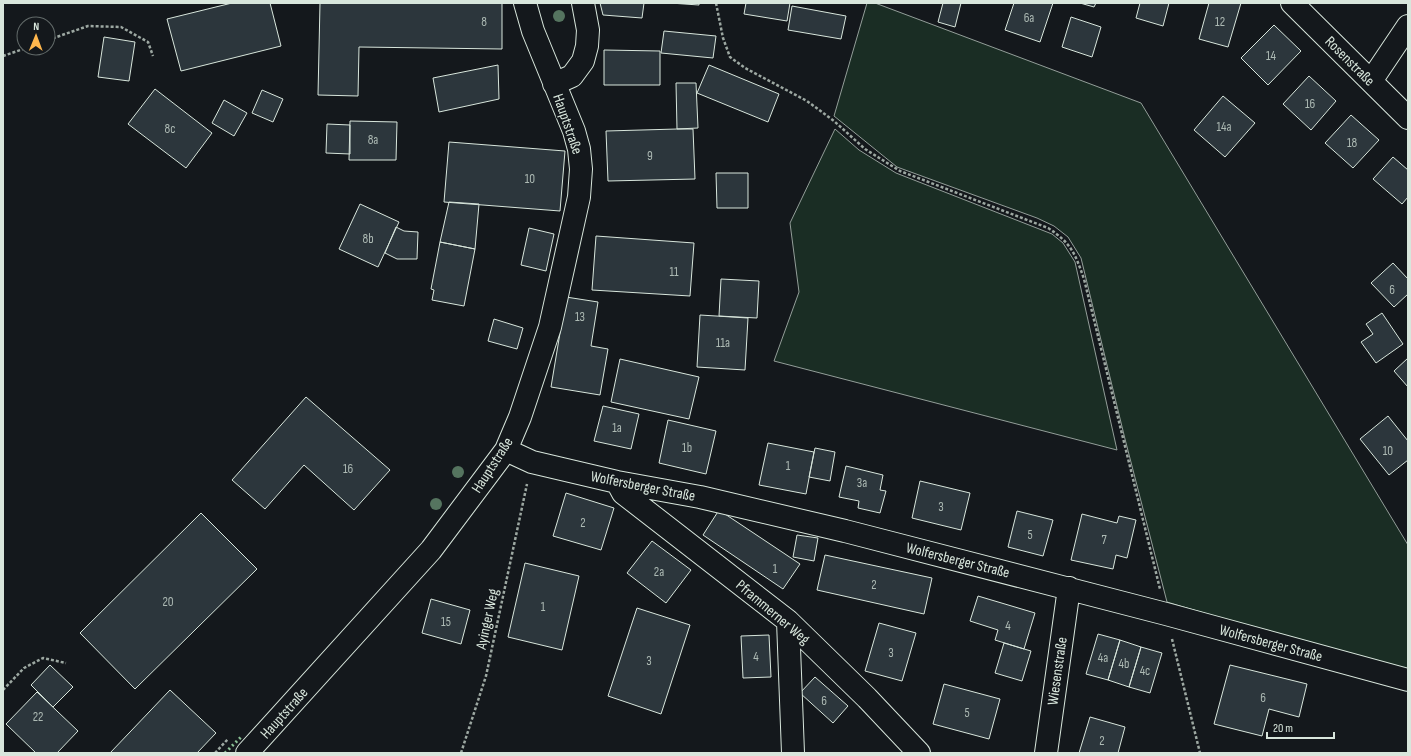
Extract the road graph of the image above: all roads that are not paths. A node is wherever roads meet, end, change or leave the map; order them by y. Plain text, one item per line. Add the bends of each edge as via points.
1 (525, 3) edge
2 (583, 3) edge
3 (1292, 3) edge
4 (1408, 26) edge
5 (1371, 81) junction
6 (554, 84) junction
7 (1408, 118) edge
8 (506, 450) junction
9 (617, 482) junction
10 (1069, 588) junction
11 (788, 621) junction
12 (1408, 680) edge
13 (247, 753) edge
14 (793, 753) edge
15 (919, 753) edge
16 (1046, 753) edge

1 - 6 street, Hauptstraße via 533,32
2 - 6 street, Hauptstraße via 588,30 583,61 572,76
3 - 5 street, Rosenstraße
4 - 5 street
5 - 7 street, Rosenstraße
6 - 8 street, Hauptstraße via 574,131 578,149 581,169 579,197 550,327 520,417
8 - 9 street, Wolfersberger Straße via 532,462
8 - 13 street, Hauptstraße via 431,550
9 - 10 street, Wolfersberger Straße via 700,497 845,530
9 - 11 street, Pframmerner Weg via 623,493
10 - 12 street, Wolfersberger Straße
10 - 16 street, Wiesenstraße
11 - 14 street
11 - 15 street, Pframmerner Weg

